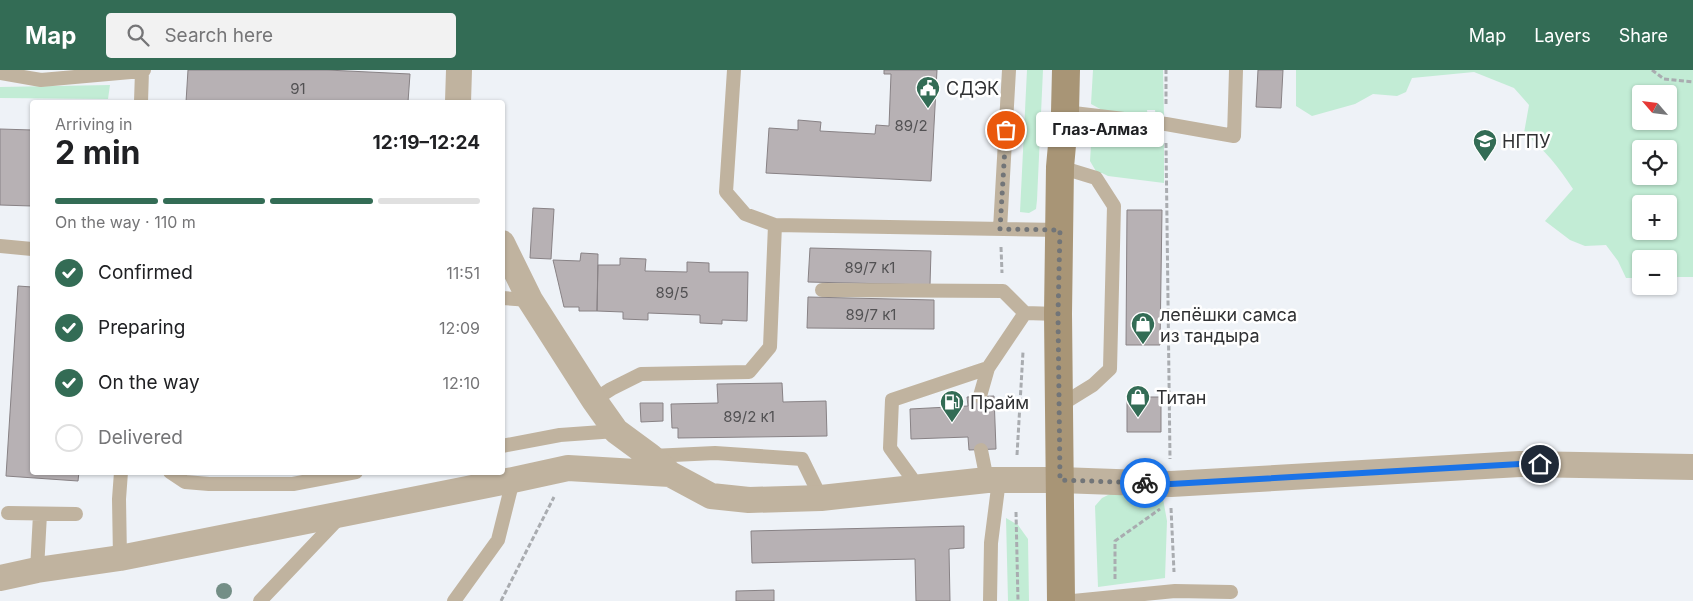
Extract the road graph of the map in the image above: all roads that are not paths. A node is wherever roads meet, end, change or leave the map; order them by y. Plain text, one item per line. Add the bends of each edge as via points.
1 (458, 70) edge
2 (734, 70) edge
3 (1009, 70) edge
4 (1066, 70) edge
5 (1236, 70) edge
6 (143, 71) edge
7 (0, 73) edge
8 (141, 100) edge
9 (458, 100) edge
10 (1064, 112) junction
11 (1060, 167) junction
12 (775, 225) junction
13 (1000, 229) junction
14 (1060, 230) junction
15 (0, 246) edge
16 (30, 249) edge
17 (505, 249) edge
18 (822, 290) dead end
19 (505, 298) edge
20 (530, 300) junction
21 (1025, 313) junction
22 (1058, 314) junction
23 (988, 368) junction
24 (980, 396) dead end
25 (594, 400) junction
26 (1059, 406) junction
27 (616, 430) junction
28 (505, 445) edge
29 (981, 450) dead end
30 (650, 456) junction
31 (1693, 467) edge
32 (670, 474) junction
33 (121, 475) edge
34 (174, 475) edge
35 (340, 475) edge
36 (513, 480) junction
37 (993, 480) junction
38 (1060, 480) junction
39 (913, 488) junction
40 (820, 498) junction
41 (8, 514) dead end
42 (40, 514) junction
43 (76, 514) dead end
44 (343, 514) junction
45 (120, 558) junction
46 (37, 570) junction
47 (0, 578) edge
48 (1231, 592) dead end
49 (260, 601) edge
50 (454, 601) edge
51 (990, 601) edge
52 (1061, 601) edge
53 (1073, 601) edge

1 - 9 street
2 - 12 lane via 726,192 745,214
3 - 13 lane
4 - 10 main road
5 - 10 lane via 1234,136
6 - 7 lane via 41,80
6 - 8 lane
10 - 11 main road
11 - 14 main road
11 - 26 lane via 1096,178 1114,206 1110,369
12 - 13 lane
12 - 25 lane via 770,347 749,372 641,374
13 - 14 lane
14 - 22 main road
15 - 16 lane
17 - 20 street
18 - 21 lane via 1003,291
19 - 20 lane
20 - 25 street
21 - 22 lane
21 - 23 lane
22 - 26 main road
23 - 24 lane
23 - 39 lane via 892,400 890,448 911,477
25 - 27 street
26 - 38 main road
27 - 28 lane via 560,435
27 - 30 street
29 - 37 lane
30 - 32 street
30 - 40 lane via 715,453 802,459
31 - 38 street via 1520,464 1171,492
32 - 36 street via 568,468
32 - 40 street via 711,496 748,500
33 - 45 lane
34 - 35 lane via 185,482 209,484 293,484
36 - 44 street
36 - 50 lane via 498,540
37 - 38 street
37 - 39 street
37 - 51 lane
38 - 52 main road
39 - 40 street
41 - 42 lane
42 - 43 lane
42 - 46 lane
44 - 45 street
44 - 49 lane
45 - 46 street
46 - 47 street
48 - 53 lane via 1175,591

